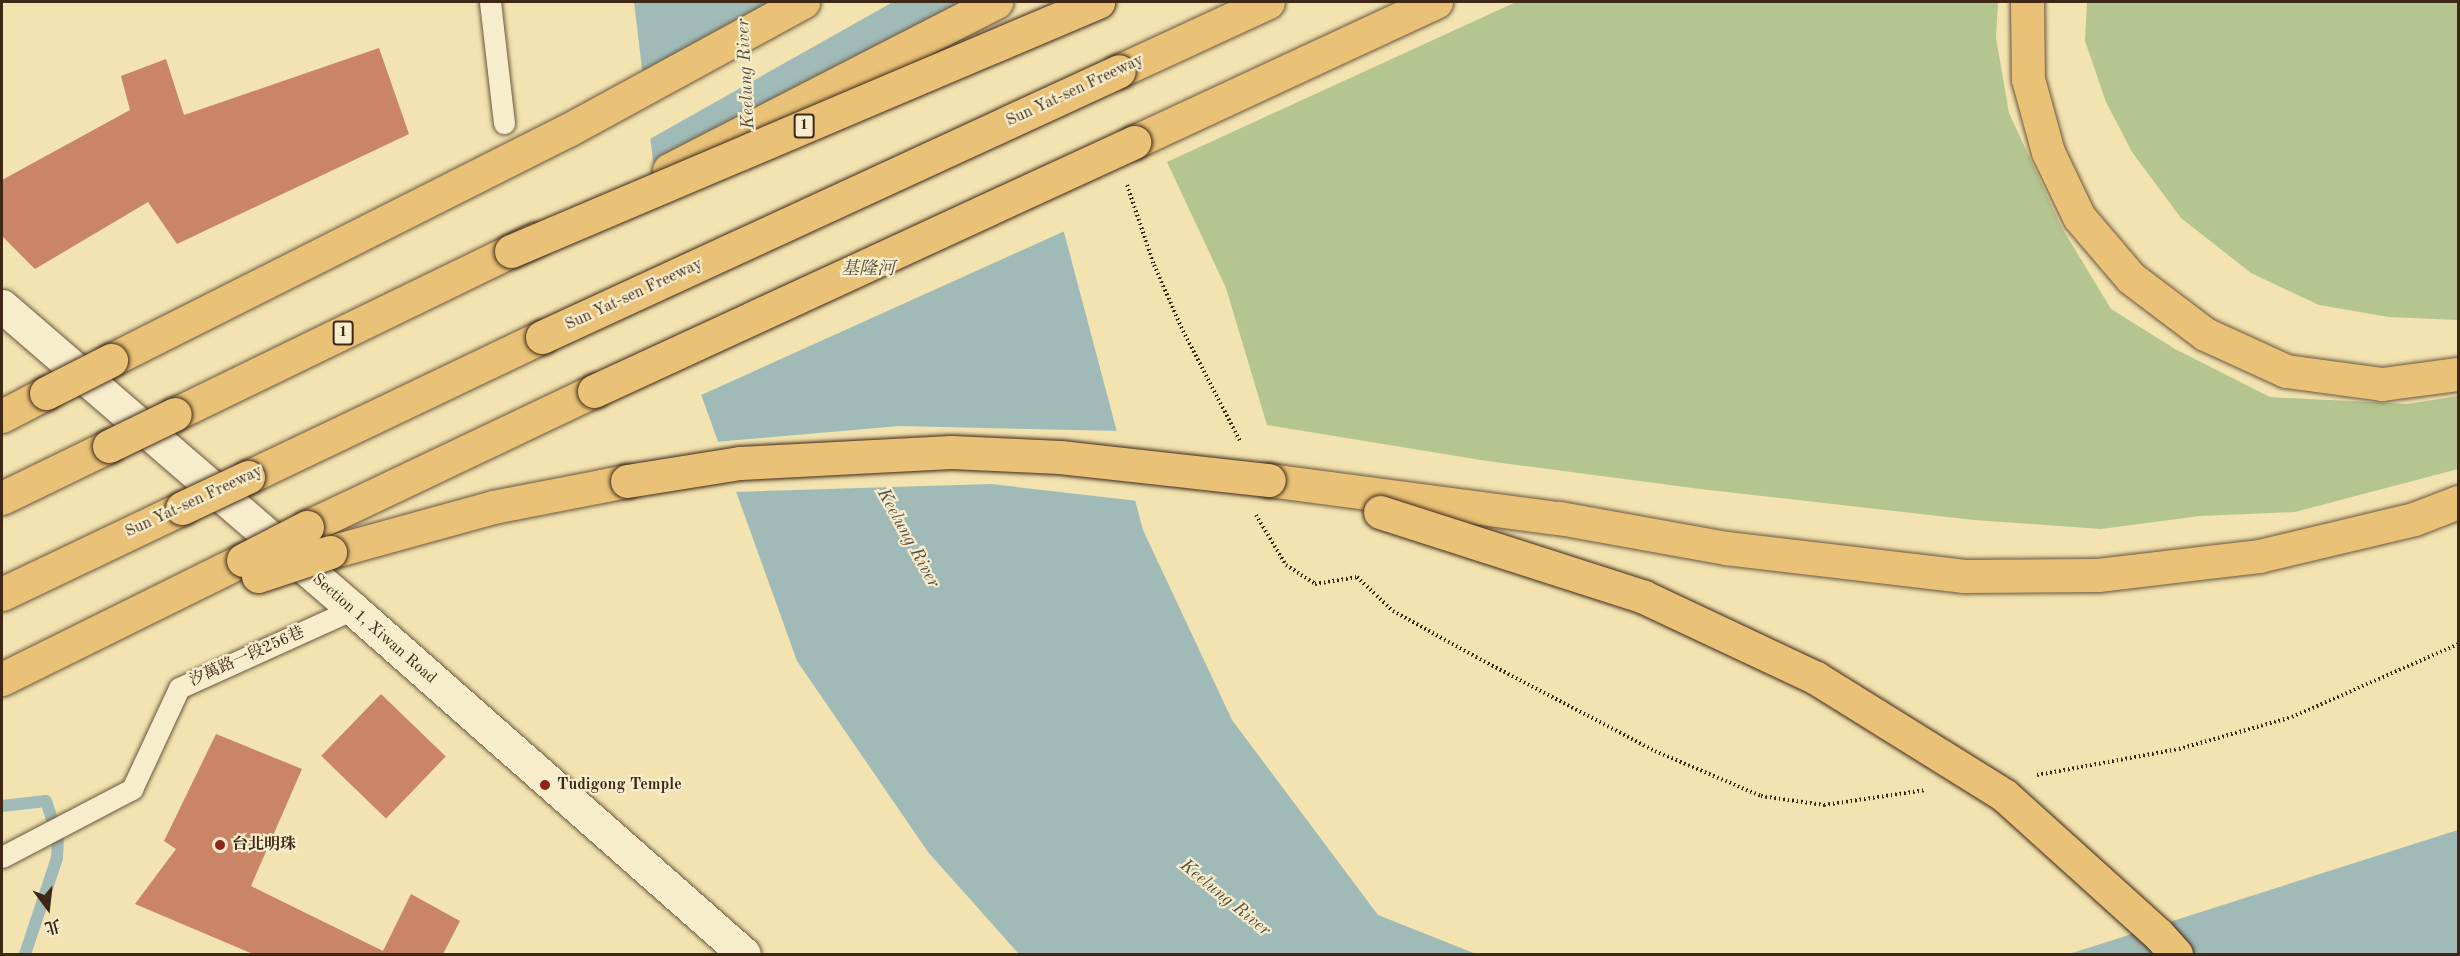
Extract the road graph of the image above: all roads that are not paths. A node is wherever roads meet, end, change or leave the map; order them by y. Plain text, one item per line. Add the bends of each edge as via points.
1 (490, 2) edge
2 (803, 2) edge
3 (996, 2) edge
4 (1098, 2) edge
5 (1268, 2) edge
6 (1436, 2) edge
7 (2027, 2) edge
8 (504, 123) dead end
9 (511, 251) junction
10 (2, 306) edge
11 (2458, 374) edge
12 (2, 416) edge
13 (1269, 480) junction
14 (2, 498) edge
15 (2458, 502) edge
16 (250, 568) junction
17 (2, 594) edge
18 (353, 609) junction
19 (2, 680) edge
20 (2, 857) edge
21 (744, 954) edge
22 (2176, 954) edge

1 - 8 lane
2 - 12 highway, bridge via 568,130
3 - 9 highway, bridge
4 - 9 highway, 1, bridge
5 - 17 highway, Sun Yat-sen Freeway, bridge via 542,338
6 - 16 highway, bridge via 307,527
7 - 11 highway via 2028,80 2048,152 2079,217 2131,278 2205,334 2286,371 2382,384
9 - 14 highway, 1, bridge
10 - 18 street, Section 1, Xiwan Road
13 - 15 highway via 1559,518 1726,548 1964,576 2098,575 2259,556 2414,519
13 - 16 highway, bridge via 1060,457 951,452 740,463 493,507 330,552
13 - 22 highway, bridge via 1644,597 1816,678 2004,795
16 - 19 highway via 103,631
18 - 20 lane, 汐萬路一段256巷 via 179,688 132,789
18 - 21 street, Section 1, Xiwan Road

